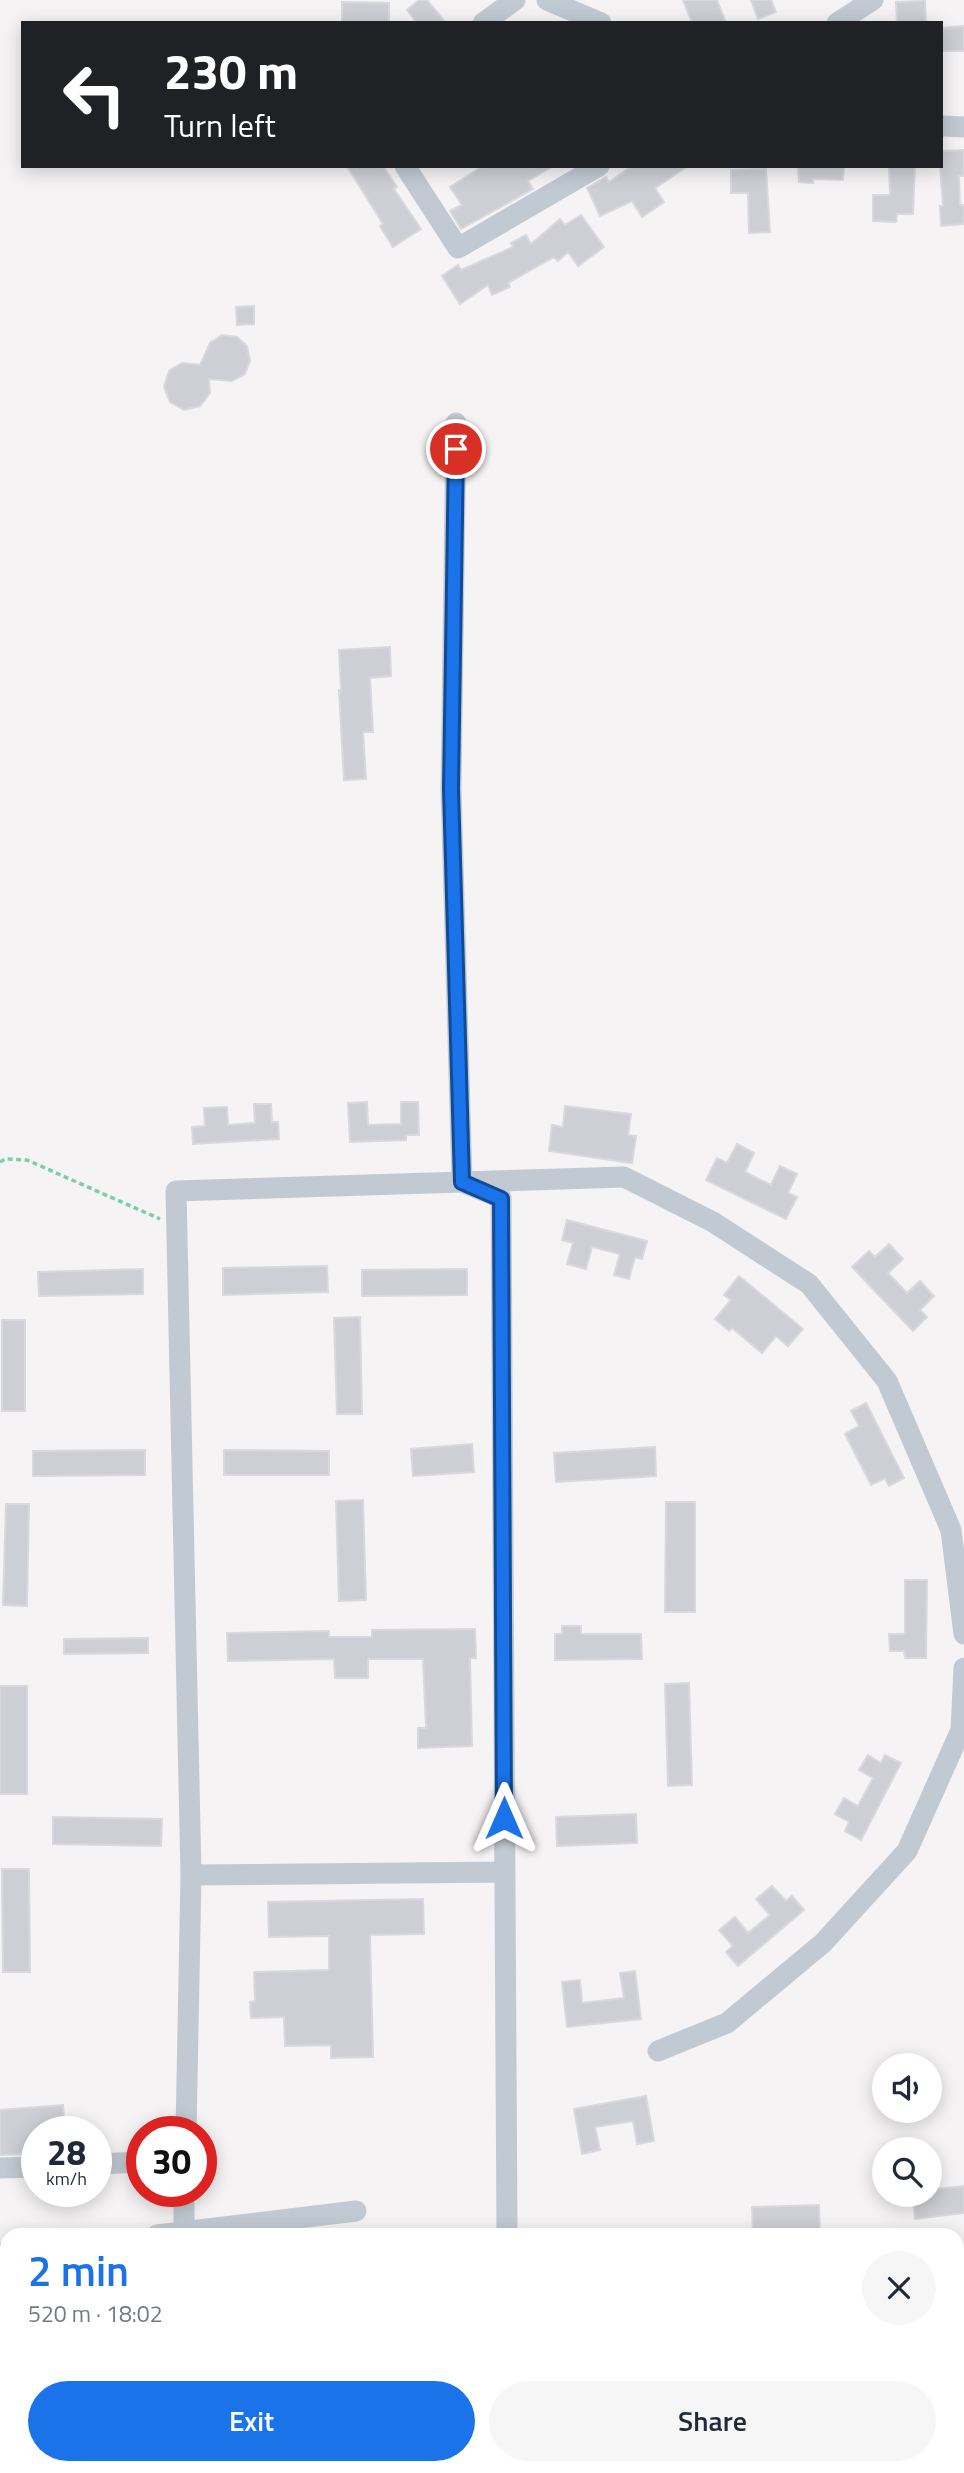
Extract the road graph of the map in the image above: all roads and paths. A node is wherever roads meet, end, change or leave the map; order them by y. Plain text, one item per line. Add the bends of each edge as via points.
1 (515, 0) edge
2 (547, 0) edge
3 (873, 0) edge
4 (486, 21) edge
5 (596, 21) edge
6 (840, 21) edge
7 (943, 126) edge
8 (964, 127) edge
9 (406, 168) edge
10 (595, 168) edge
11 (456, 423) dead end
12 (0, 1162) edge
13 (462, 1182) junction
14 (176, 1227) junction
15 (964, 1634) edge
16 (964, 1668) edge
17 (962, 1730) edge
18 (504, 1872) junction
19 (191, 1875) junction
20 (658, 2051) dead end
21 (186, 2116) edge
22 (21, 2167) edge
23 (0, 2168) edge
24 (184, 2207) edge
25 (356, 2211) dead end
26 (184, 2228) edge
27 (223, 2228) edge
28 (507, 2228) edge

1 - 4 street
2 - 5 street
3 - 6 street
7 - 8 street
9 - 10 street via 458,248
11 - 13 street via 451,789
12 - 14 path via 27,1160
13 - 14 street via 176,1191
13 - 15 street via 624,1177 713,1222 809,1284 887,1381 951,1530
13 - 18 street via 501,1199
14 - 19 street
16 - 17 street
17 - 20 street via 907,1851 824,1943 727,2023
18 - 19 street
18 - 28 street
19 - 21 street
22 - 23 street
24 - 26 street
25 - 27 street

